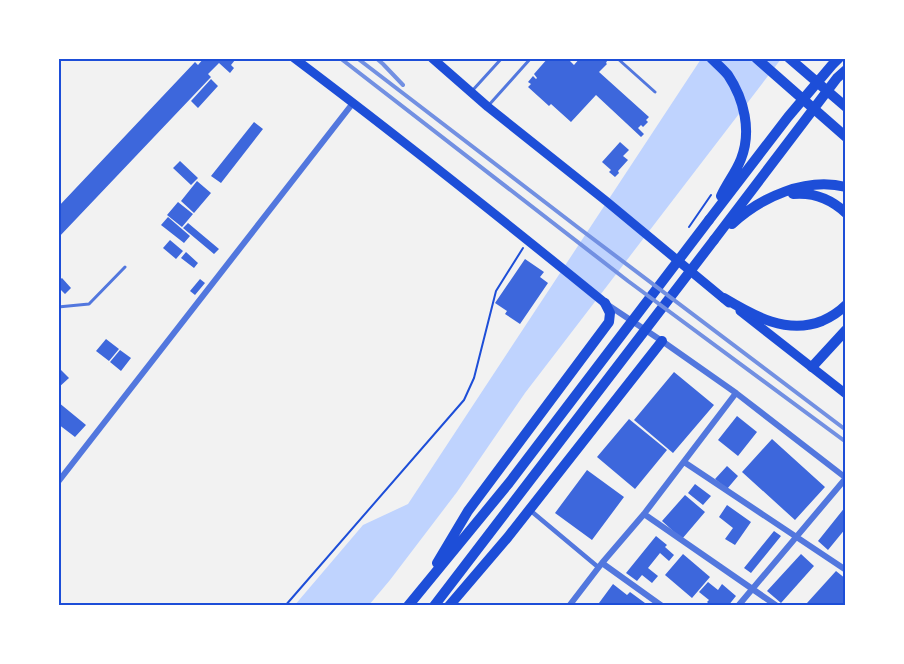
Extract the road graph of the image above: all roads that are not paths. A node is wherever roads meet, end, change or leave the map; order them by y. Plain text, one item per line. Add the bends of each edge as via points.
1 (294, 58) edge
2 (432, 58) edge
3 (502, 58) edge
4 (531, 58) edge
5 (617, 58) edge
6 (711, 58) edge
7 (756, 58) edge
8 (839, 58) edge
9 (789, 59) edge
10 (846, 69) edge
11 (471, 92) junction
12 (655, 92) dead end
13 (353, 103) junction
14 (488, 107) junction
15 (846, 107) edge
16 (846, 137) edge
17 (846, 188) edge
18 (778, 195) junction
19 (846, 213) edge
20 (709, 220) junction
21 (714, 240) junction
22 (125, 267) dead end
23 (724, 298) junction
24 (605, 303) junction
25 (846, 305) edge
26 (58, 308) edge
27 (846, 330) edge
28 (662, 341) junction
29 (812, 368) junction
30 (736, 393) junction
31 (846, 394) edge
32 (684, 462) junction
33 (846, 478) edge
34 (58, 482) edge
35 (529, 510) junction
36 (644, 514) junction
37 (797, 537) junction
38 (600, 565) junction
39 (846, 570) edge
40 (423, 587) junction
41 (753, 589) junction
42 (408, 606) edge
43 (434, 606) edge
44 (449, 606) edge
45 (569, 606) edge
46 (662, 606) edge
47 (738, 606) edge
48 (777, 606) edge

1 - 13 main road
2 - 11 main road
3 - 11 lane
4 - 14 lane
5 - 12 lane
6 - 20 main road via 735,87 745,116 746,142
7 - 16 main road
8 - 20 main road
9 - 15 main road
10 - 21 main road
11 - 14 main road
13 - 24 main road
13 - 34 street
14 - 23 main road
17 - 18 main road via 811,186
18 - 19 main road via 818,196
18 - 21 main road via 740,217
20 - 40 main road via 509,483
21 - 43 main road
22 - 26 lane via 89,304
23 - 25 main road via 756,316 789,326 810,325
23 - 29 main road
24 - 28 street
24 - 40 main road via 609,322 468,511
27 - 29 main road
28 - 30 street
28 - 35 main road
29 - 31 main road
30 - 32 street
30 - 33 street
32 - 36 street
32 - 37 street
33 - 37 street
35 - 38 street
35 - 44 main road
36 - 38 street
36 - 41 street
37 - 39 street
37 - 41 street
38 - 45 street
38 - 46 street
40 - 42 main road
41 - 47 street
41 - 48 street

